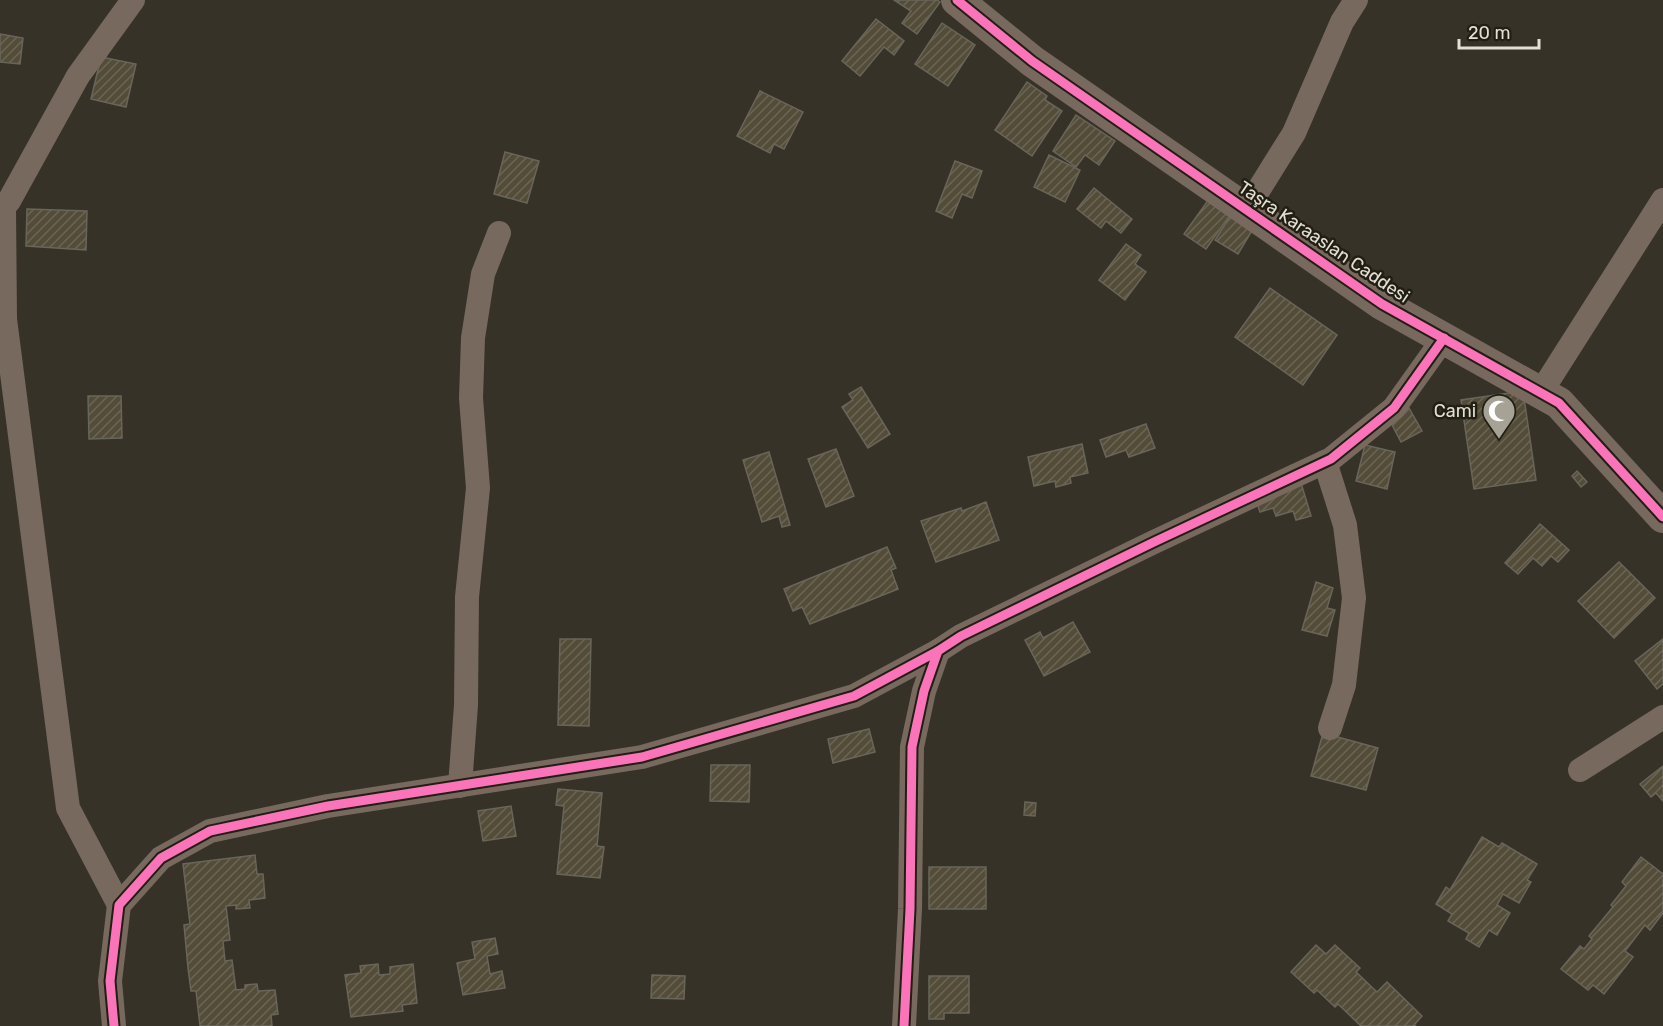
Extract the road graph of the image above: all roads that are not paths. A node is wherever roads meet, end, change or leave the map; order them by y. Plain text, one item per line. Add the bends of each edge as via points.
1 (133, 0) edge
2 (957, 0) edge
3 (1356, 0) edge
4 (1663, 200) edge
5 (2, 209) edge
6 (1246, 210) junction
7 (499, 233) dead end
8 (1444, 338) junction
9 (1541, 392) junction
10 (1325, 462) junction
11 (1663, 517) edge
12 (939, 651) junction
13 (1663, 717) edge
14 (1330, 728) dead end
15 (1580, 770) dead end
16 (460, 786) junction
17 (119, 905) junction
18 (114, 1026) edge
19 (904, 1026) edge

1 - 5 street via 78,76
2 - 6 street, Taşra Karaaslan Caddesi via 1032,60
3 - 6 street via 1342,22 1294,133
4 - 9 street
5 - 17 street via 5,319 68,808
6 - 8 street, Taşra Karaaslan Caddesi via 1382,304
7 - 16 street via 483,274 472,338 471,398 478,488 467,597
8 - 9 street, Taşra Karaaslan Caddesi
8 - 10 street via 1394,408
9 - 11 street, Taşra Karaaslan Caddesi via 1559,403
10 - 12 street via 1089,573 961,636
10 - 14 street via 1345,525 1354,598 1344,685
12 - 16 street via 854,696 642,757
12 - 19 street via 924,691 912,747
13 - 15 street
16 - 17 street via 328,806 210,831 161,858
17 - 18 street via 110,981

